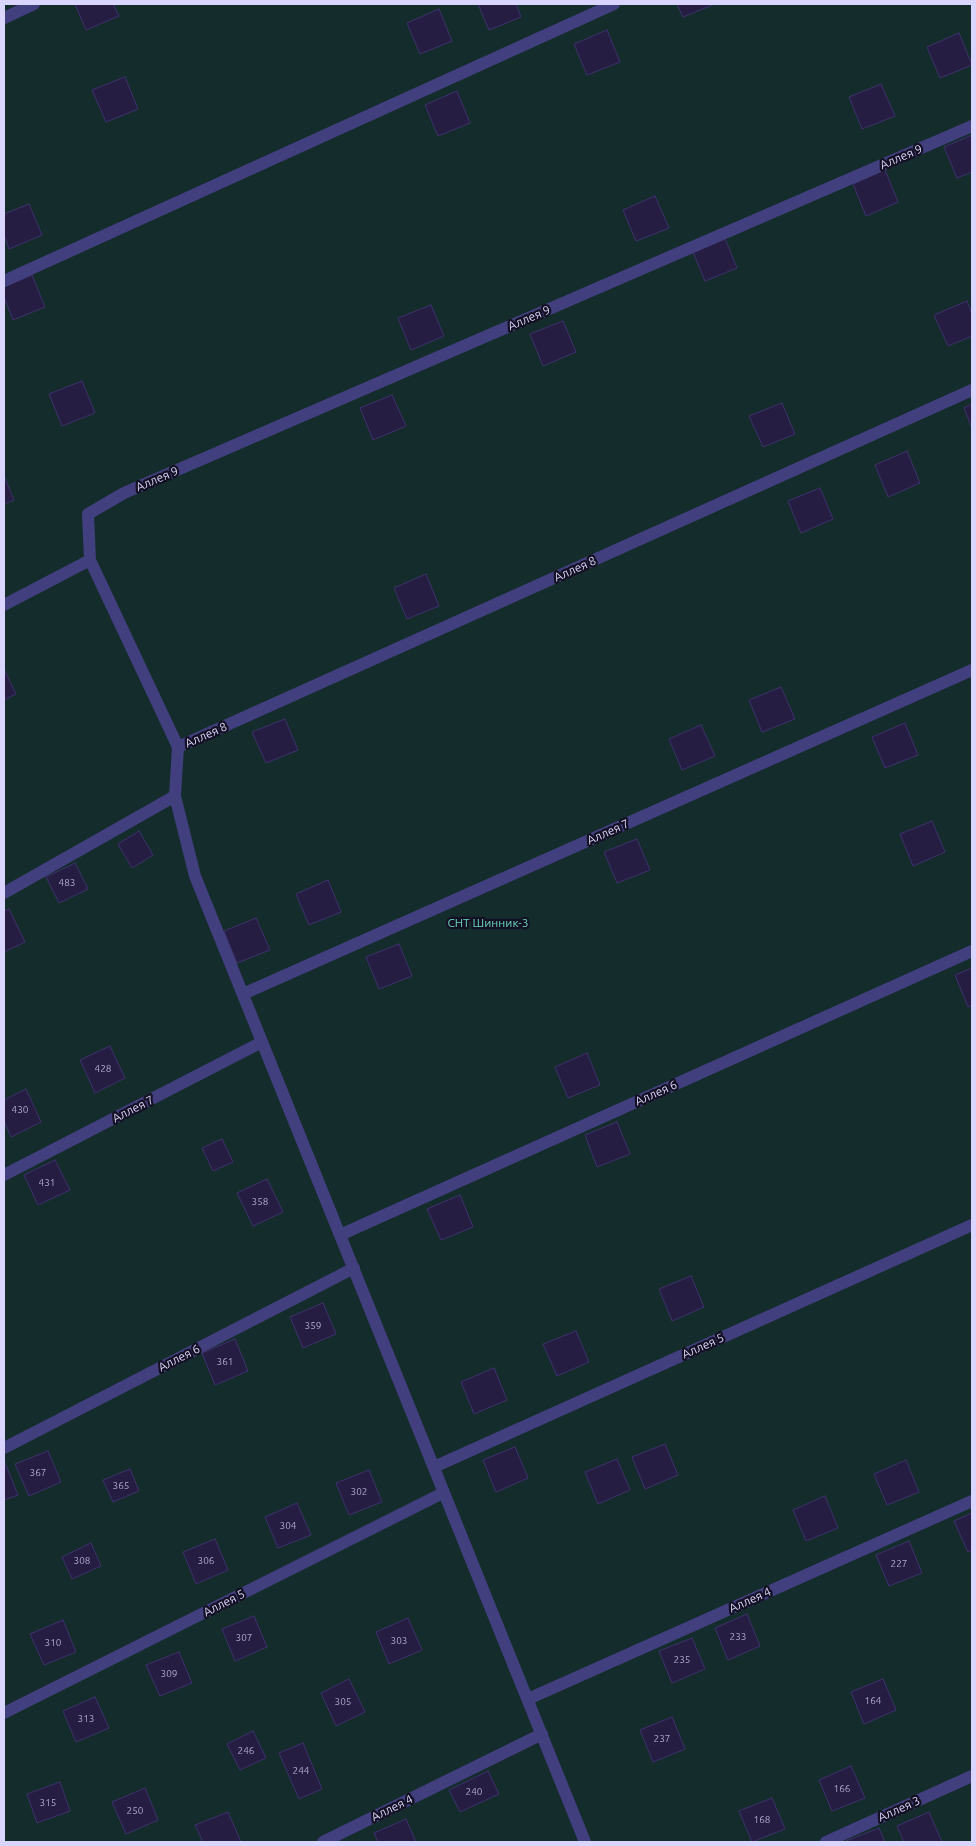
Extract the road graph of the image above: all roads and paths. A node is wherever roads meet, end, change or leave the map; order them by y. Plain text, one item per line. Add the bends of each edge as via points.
1 (34, 4) edge
2 (614, 4) edge
3 (4, 18) edge
4 (972, 126) edge
5 (4, 281) edge
6 (972, 390) edge
7 (90, 560) junction
8 (4, 605) edge
9 (972, 670) edge
10 (178, 747) junction
11 (175, 796) junction
12 (4, 893) edge
13 (972, 951) edge
14 (243, 994) junction
15 (262, 1042) junction
16 (4, 1175) edge
17 (972, 1226) edge
18 (340, 1235) junction
19 (354, 1268) junction
20 (4, 1448) edge
21 (434, 1467) junction
22 (444, 1493) junction
23 (972, 1501) edge
24 (528, 1699) junction
25 (4, 1714) edge
26 (542, 1734) junction
27 (972, 1776) edge
28 (323, 1842) edge
29 (586, 1842) edge
30 (826, 1842) edge

1 - 3 lane
2 - 5 lane
4 - 7 lane, Аллея 9 via 124,494 88,514
6 - 10 lane, Аллея 8
7 - 8 lane
7 - 10 lane
9 - 14 lane, Аллея 7
10 - 11 lane
11 - 12 lane
11 - 14 lane via 195,876
13 - 18 lane, Аллея 6
14 - 15 lane
15 - 16 lane, Аллея 7
15 - 18 lane
17 - 21 lane, Аллея 5
18 - 19 lane
19 - 20 lane, Аллея 6
19 - 21 lane
21 - 22 lane
22 - 24 lane
22 - 25 lane, Аллея 5
23 - 24 lane, Аллея 4
24 - 26 lane
26 - 28 lane, Аллея 4
26 - 29 lane
27 - 30 lane, Аллея 3

